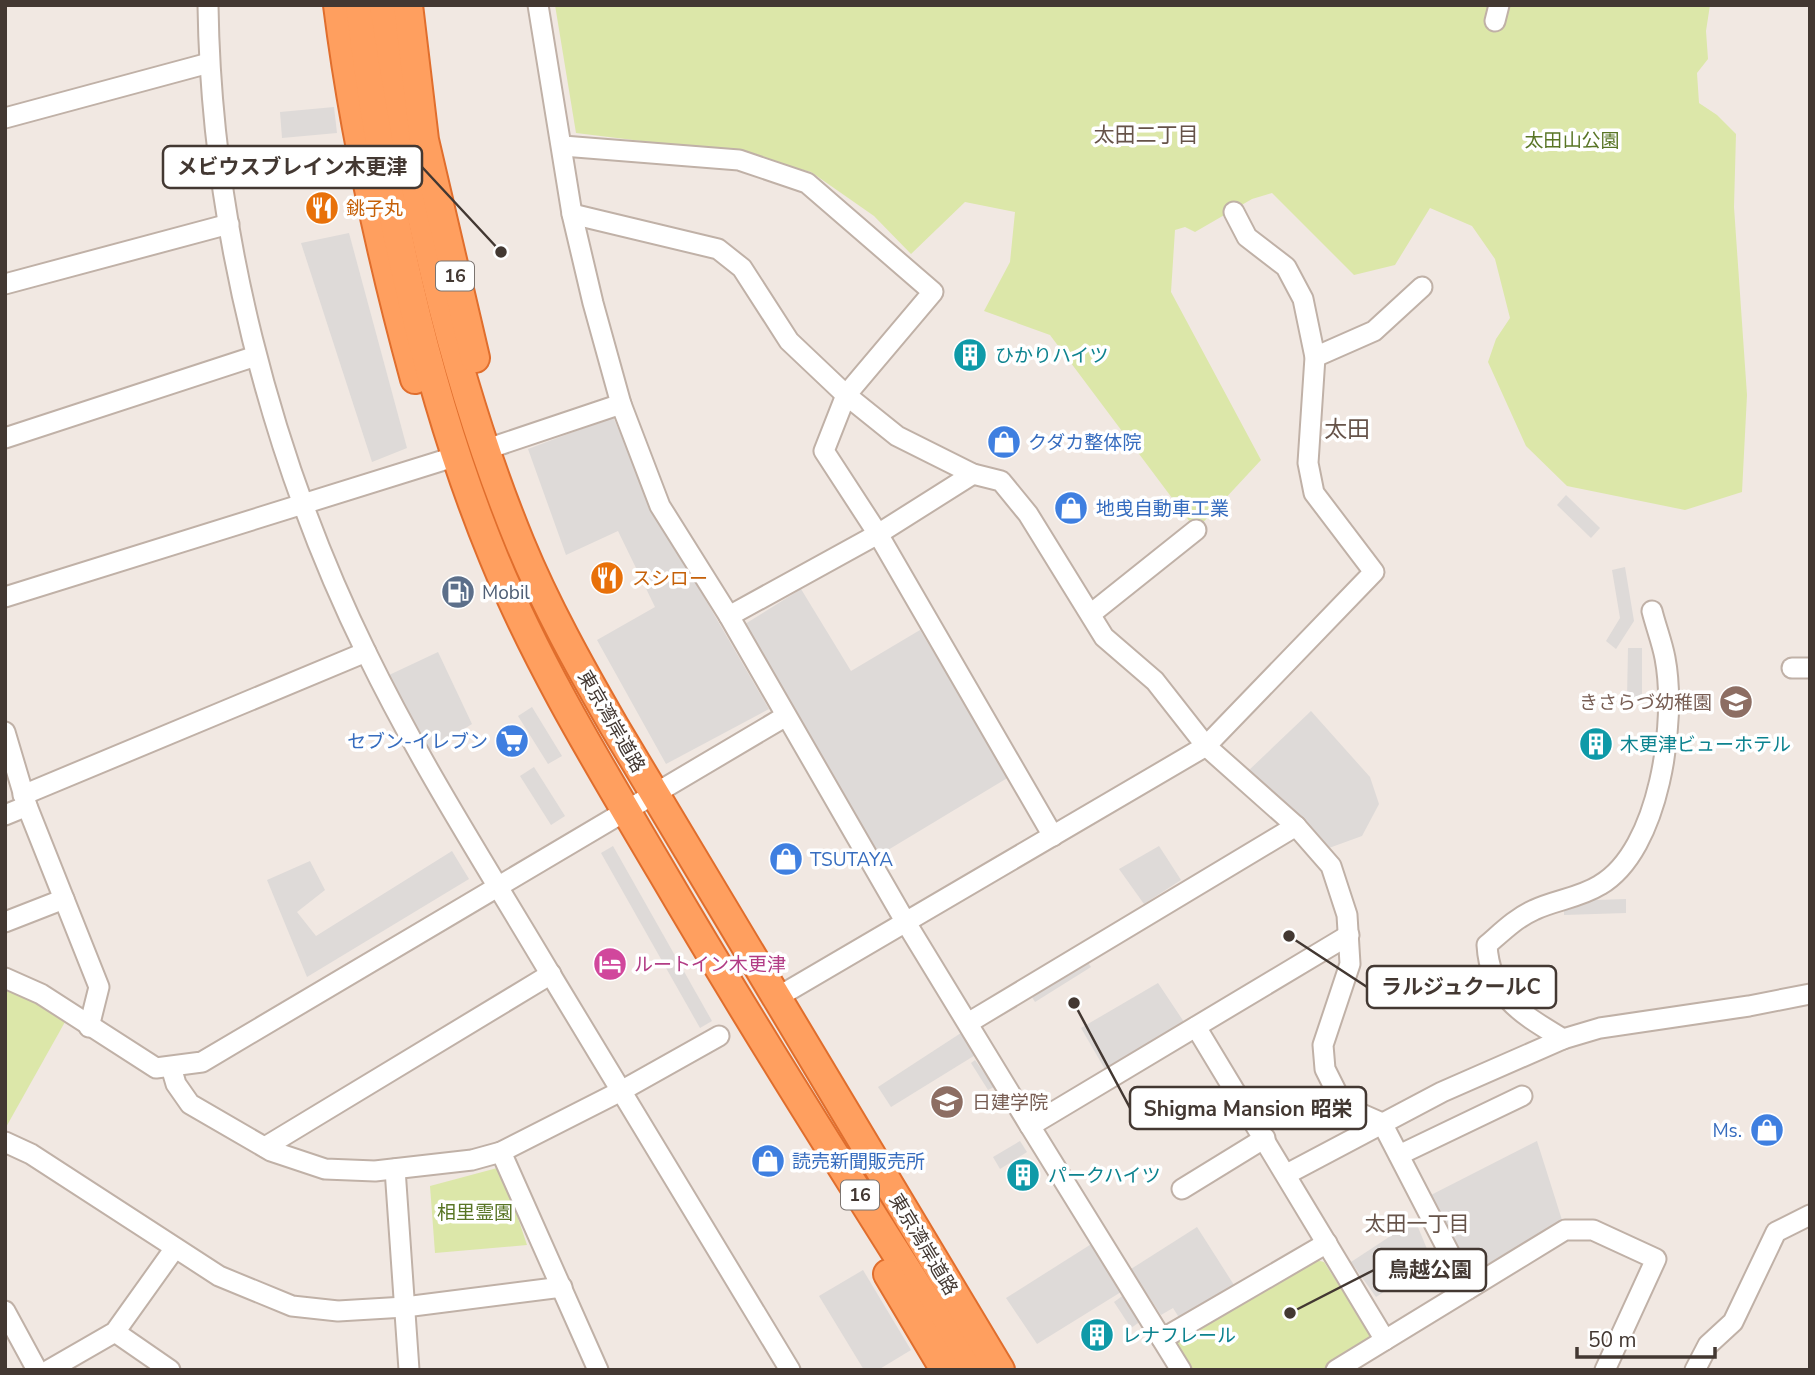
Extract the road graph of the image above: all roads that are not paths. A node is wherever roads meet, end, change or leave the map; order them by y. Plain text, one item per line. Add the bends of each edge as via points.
1 (208, 5) edge
2 (338, 5) edge
3 (360, 5) edge
4 (384, 5) edge
5 (408, 5) edge
6 (538, 5) edge
7 (209, 63) junction
8 (5, 118) edge
9 (563, 146) junction
10 (1234, 212) dead end
11 (572, 214) junction
12 (229, 224) junction
13 (5, 284) edge
14 (1422, 287) dead end
15 (256, 356) junction
16 (1315, 357) junction
17 (447, 377) junction
18 (846, 395) junction
19 (621, 404) junction
20 (5, 438) edge
21 (499, 445) junction
22 (457, 456) junction
23 (973, 474) junction
24 (305, 503) junction
25 (1196, 530) dead end
26 (878, 534) junction
27 (520, 544) junction
28 (5, 597) edge
29 (1652, 611) dead end
30 (1092, 613) junction
31 (729, 616) junction
32 (366, 652) junction
33 (786, 716) junction
34 (5, 733) edge
35 (1206, 746) junction
36 (654, 794) junction
37 (25, 800) junction
38 (626, 812) junction
39 (5, 815) edge
40 (1296, 826) junction
41 (1053, 836) junction
42 (499, 887) junction
43 (64, 900) junction
44 (905, 921) junction
45 (5, 922) edge
46 (1349, 935) junction
47 (551, 974) junction
48 (5, 978) edge
49 (1810, 994) edge
50 (776, 998) junction
51 (749, 1020) junction
52 (968, 1023) junction
53 (89, 1027) junction
54 (1196, 1027) junction
55 (796, 1031) junction
56 (719, 1036) dead end
57 (1563, 1039) junction
58 (171, 1066) junction
59 (621, 1091) junction
60 (1522, 1096) dead end
61 (1382, 1124) junction
62 (1030, 1126) junction
63 (1265, 1138) junction
64 (5, 1142) edge
65 (265, 1147) junction
66 (501, 1152) junction
67 (1399, 1155) junction
68 (395, 1169) junction
69 (1287, 1174) junction
70 (1182, 1189) dead end
71 (1810, 1215) edge
72 (1328, 1243) junction
73 (175, 1248) junction
74 (562, 1287) junction
75 (1468, 1289) junction
76 (405, 1307) junction
77 (6, 1313) edge
78 (116, 1332) junction
79 (1162, 1339) junction
80 (1385, 1340) junction
81 (592, 1368) edge
82 (37, 1370) edge
83 (49, 1370) edge
84 (170, 1370) edge
85 (409, 1370) edge
86 (790, 1370) edge
87 (945, 1370) edge
88 (970, 1370) edge
89 (1000, 1370) edge
90 (1022, 1370) edge
91 (1181, 1370) edge
92 (1336, 1370) edge
93 (1605, 1370) edge
94 (1695, 1370) edge

1 - 7 street
2 - 22 highway, 16 via 360,158 386,273 433,432
3 - 17 highway, 東京湾岸道路 / 16 via 381,150
4 - 17 highway, 東京湾岸道路 / 16
5 - 21 highway, 16 via 424,139
6 - 9 street
7 - 8 street
7 - 12 street
9 - 11 street
9 - 18 street via 739,160 807,183 933,292
10 - 16 street via 1247,237 1286,267 1296,283
11 - 18 street via 718,249 742,268 789,341
11 - 19 street
12 - 13 street
12 - 15 street
14 - 16 street via 1374,331
15 - 20 street
15 - 24 street
16 - 35 street via 1308,463 1314,493 1374,572
17 - 22 highway, 東京湾岸道路 / 16
17 - 27 highway, 東京湾岸道路 / 16
18 - 23 street via 897,436
18 - 26 street via 824,451
19 - 21 street
19 - 31 street via 660,506
21 - 27 highway, 16
22 - 24 street
22 - 38 highway, 東京湾岸道路 / 16 via 494,558 555,687
23 - 26 street
23 - 30 street via 1001,481
24 - 28 street
24 - 32 street
25 - 30 street
26 - 31 street
26 - 41 street
27 - 36 highway, 東京湾岸道路 / 16 via 583,672
29 - 57 street via 1665,659 1667,718 1663,759 1637,845 1624,865 1602,884 1535,909 1488,945 1489,968 1506,999
30 - 35 street via 1104,637 1155,681
31 - 33 street
32 - 37 street
32 - 42 street via 457,820
33 - 36 street
33 - 44 street
34 - 37 street
35 - 40 street
35 - 41 street
36 - 38 street
36 - 50 highway, 東京湾岸道路 / 16
37 - 39 street
37 - 43 street
38 - 42 street
38 - 51 highway, 東京湾岸道路 / 16
40 - 46 street via 1331,866 1342,893
40 - 52 street
41 - 44 street
42 - 47 street
42 - 58 street via 232,1046 202,1062
43 - 45 street
43 - 53 street via 99,987
44 - 50 street
44 - 52 street
46 - 54 street
46 - 61 street via 1350,964 1323,1045 1323,1058 1340,1099
47 - 59 street
47 - 65 street
48 - 53 street via 41,994
49 - 57 street via 1600,1028
50 - 55 highway, 東京湾岸道路 / 16
51 - 87 highway, 16 via 799,1126
51 - 88 highway, 東京湾岸道路 / 16
52 - 62 street
53 - 58 street via 156,1068
54 - 62 street
54 - 63 street
55 - 89 highway, 東京湾岸道路 / 16
55 - 90 highway, 16 via 877,1132
56 - 59 street
57 - 61 street
58 - 65 street via 176,1084 190,1104
59 - 66 street
59 - 86 street
60 - 67 street
61 - 67 street
61 - 69 street
62 - 79 street
63 - 69 street
63 - 70 street
64 - 73 street via 31,1154
65 - 68 street via 325,1169
66 - 68 street
66 - 74 street
67 - 75 street
68 - 76 street
69 - 72 street
71 - 94 street via 1776,1232 1734,1322 1708,1345
72 - 79 street
72 - 80 street
73 - 76 street via 219,1276 292,1306 338,1311
73 - 78 street
74 - 76 street
74 - 81 street
75 - 80 street
75 - 93 street via 1565,1230 1593,1230 1656,1259
76 - 85 street
77 - 82 street
78 - 83 street
78 - 84 street
79 - 91 street
80 - 92 street

